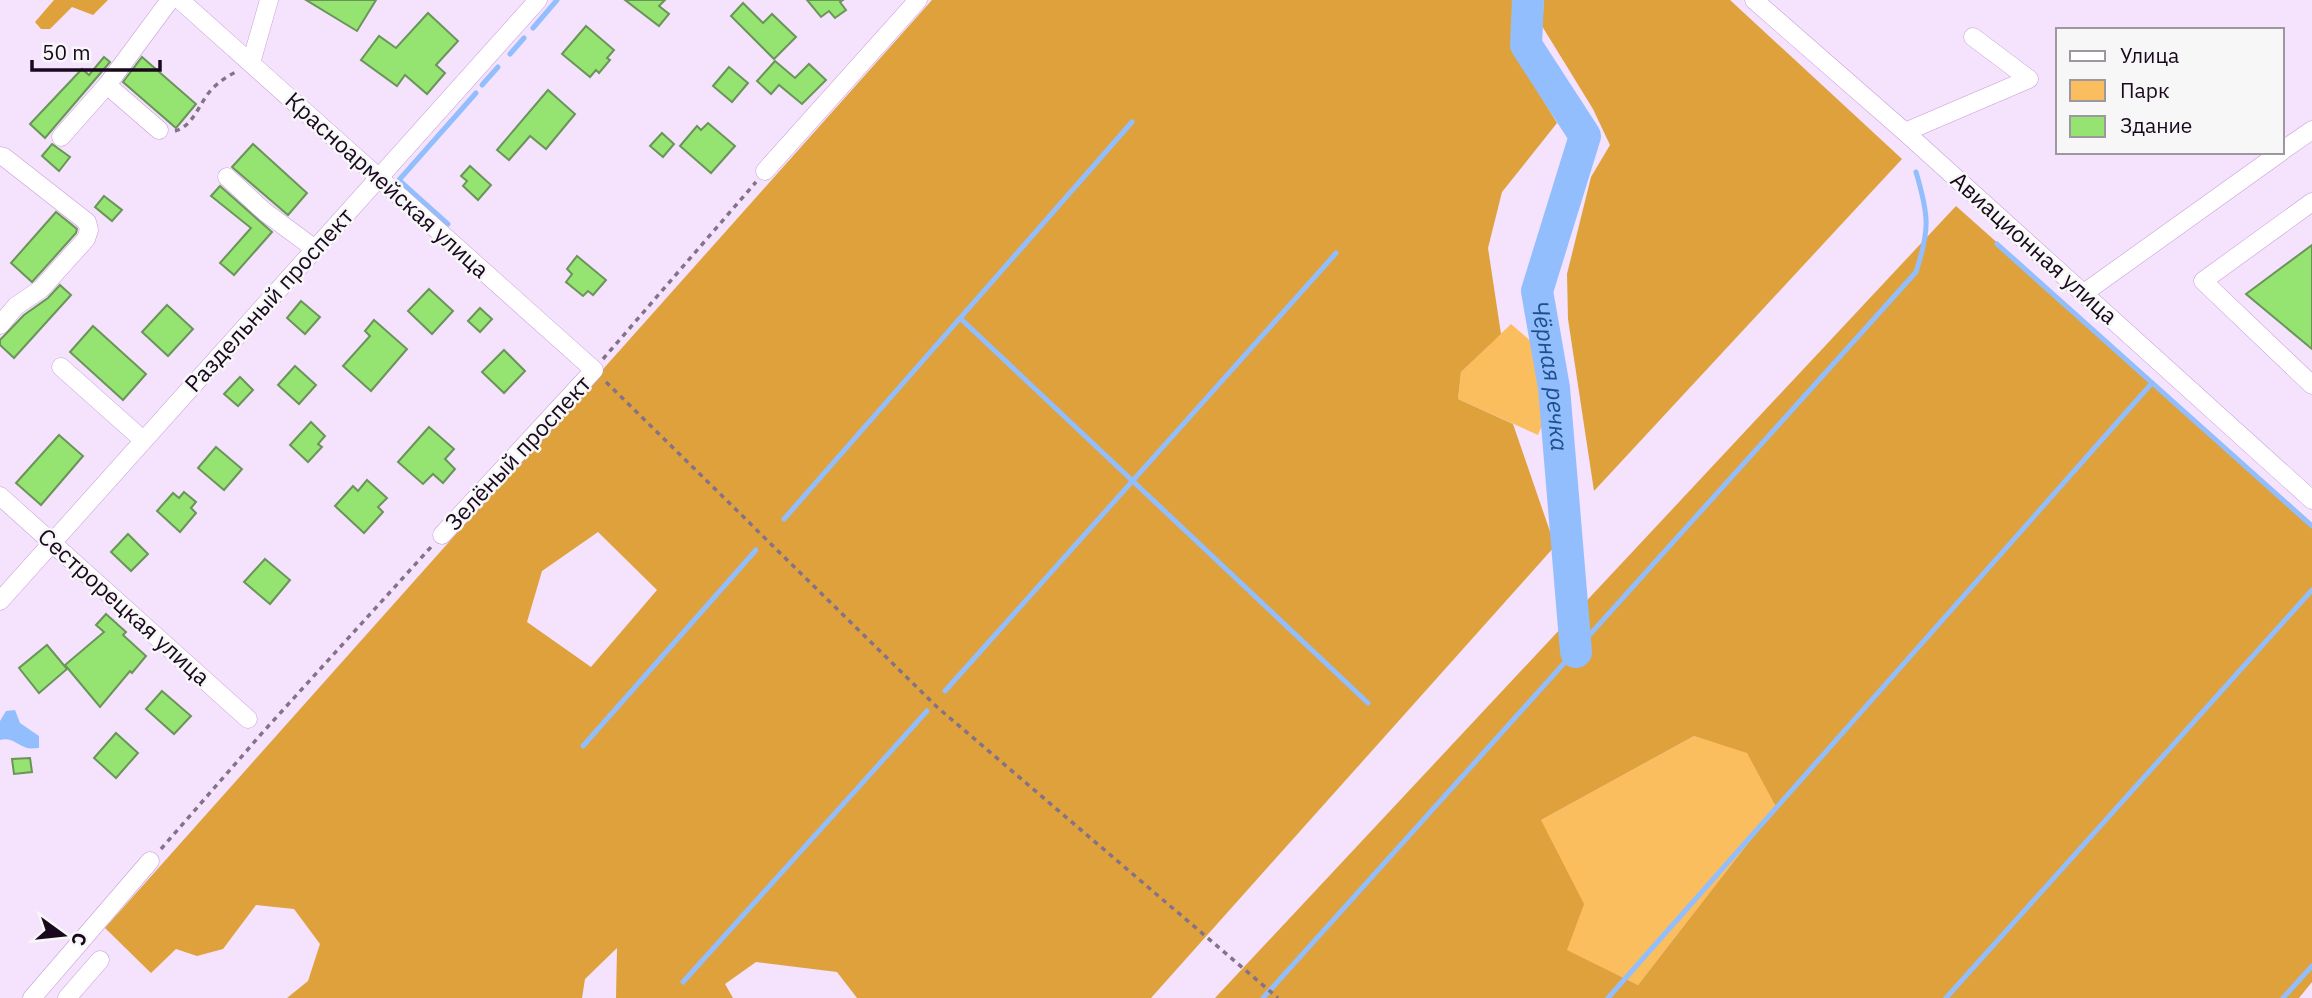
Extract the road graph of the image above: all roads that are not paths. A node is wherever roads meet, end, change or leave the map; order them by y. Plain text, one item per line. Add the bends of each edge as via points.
1 (170, 0) edge
2 (180, 0) edge
3 (269, 0) edge
4 (538, 0) edge
5 (918, 0) edge
6 (1754, 0) edge
7 (1973, 37) dead end
8 (251, 63) junction
9 (107, 85) junction
10 (159, 130) road end
11 (2312, 130) edge
12 (1905, 132) junction
13 (61, 137) dead end
14 (2284, 150) edge
15 (2278, 154) edge
16 (0, 156) edge
17 (765, 171) road end
18 (227, 177) dead end
19 (379, 178) junction
20 (2312, 202) edge
21 (315, 249) junction
22 (2084, 293) junction
23 (0, 325) edge
24 (61, 367) dead end
25 (594, 370) joint
26 (2312, 385) edge
27 (144, 440) junction
28 (0, 496) edge
29 (2312, 500) edge
30 (442, 535) road end
31 (52, 542) junction
32 (0, 601) edge
33 (248, 719) dead end
34 (150, 861) road end
35 (100, 960) dead end
36 (32, 998) edge
37 (67, 998) edge

1 - 9 street
2 - 8 street, Красноармейская улица
3 - 8 street
4 - 19 street, Раздельный проспект
5 - 17 street
6 - 12 street, Авиационная улица
7 - 12 street via 2029,79
8 - 19 street, Красноармейская улица
9 - 10 street
9 - 13 street
11 - 14 street
12 - 22 street, Авиационная улица
15 - 22 street
16 - 23 street via 87,222 89,230 41,289 16,306
18 - 21 street
19 - 21 street, Раздельный проспект
19 - 25 street, Красноармейская улица
20 - 26 street via 2203,281
21 - 27 street, Раздельный проспект
22 - 29 street, Авиационная улица
24 - 27 street
25 - 30 street, Зелёный проспект
27 - 31 street, Раздельный проспект
28 - 31 street, Сестрорецкая улица
31 - 32 street, Раздельный проспект
31 - 33 street, Сестрорецкая улица
34 - 36 street
35 - 37 street

